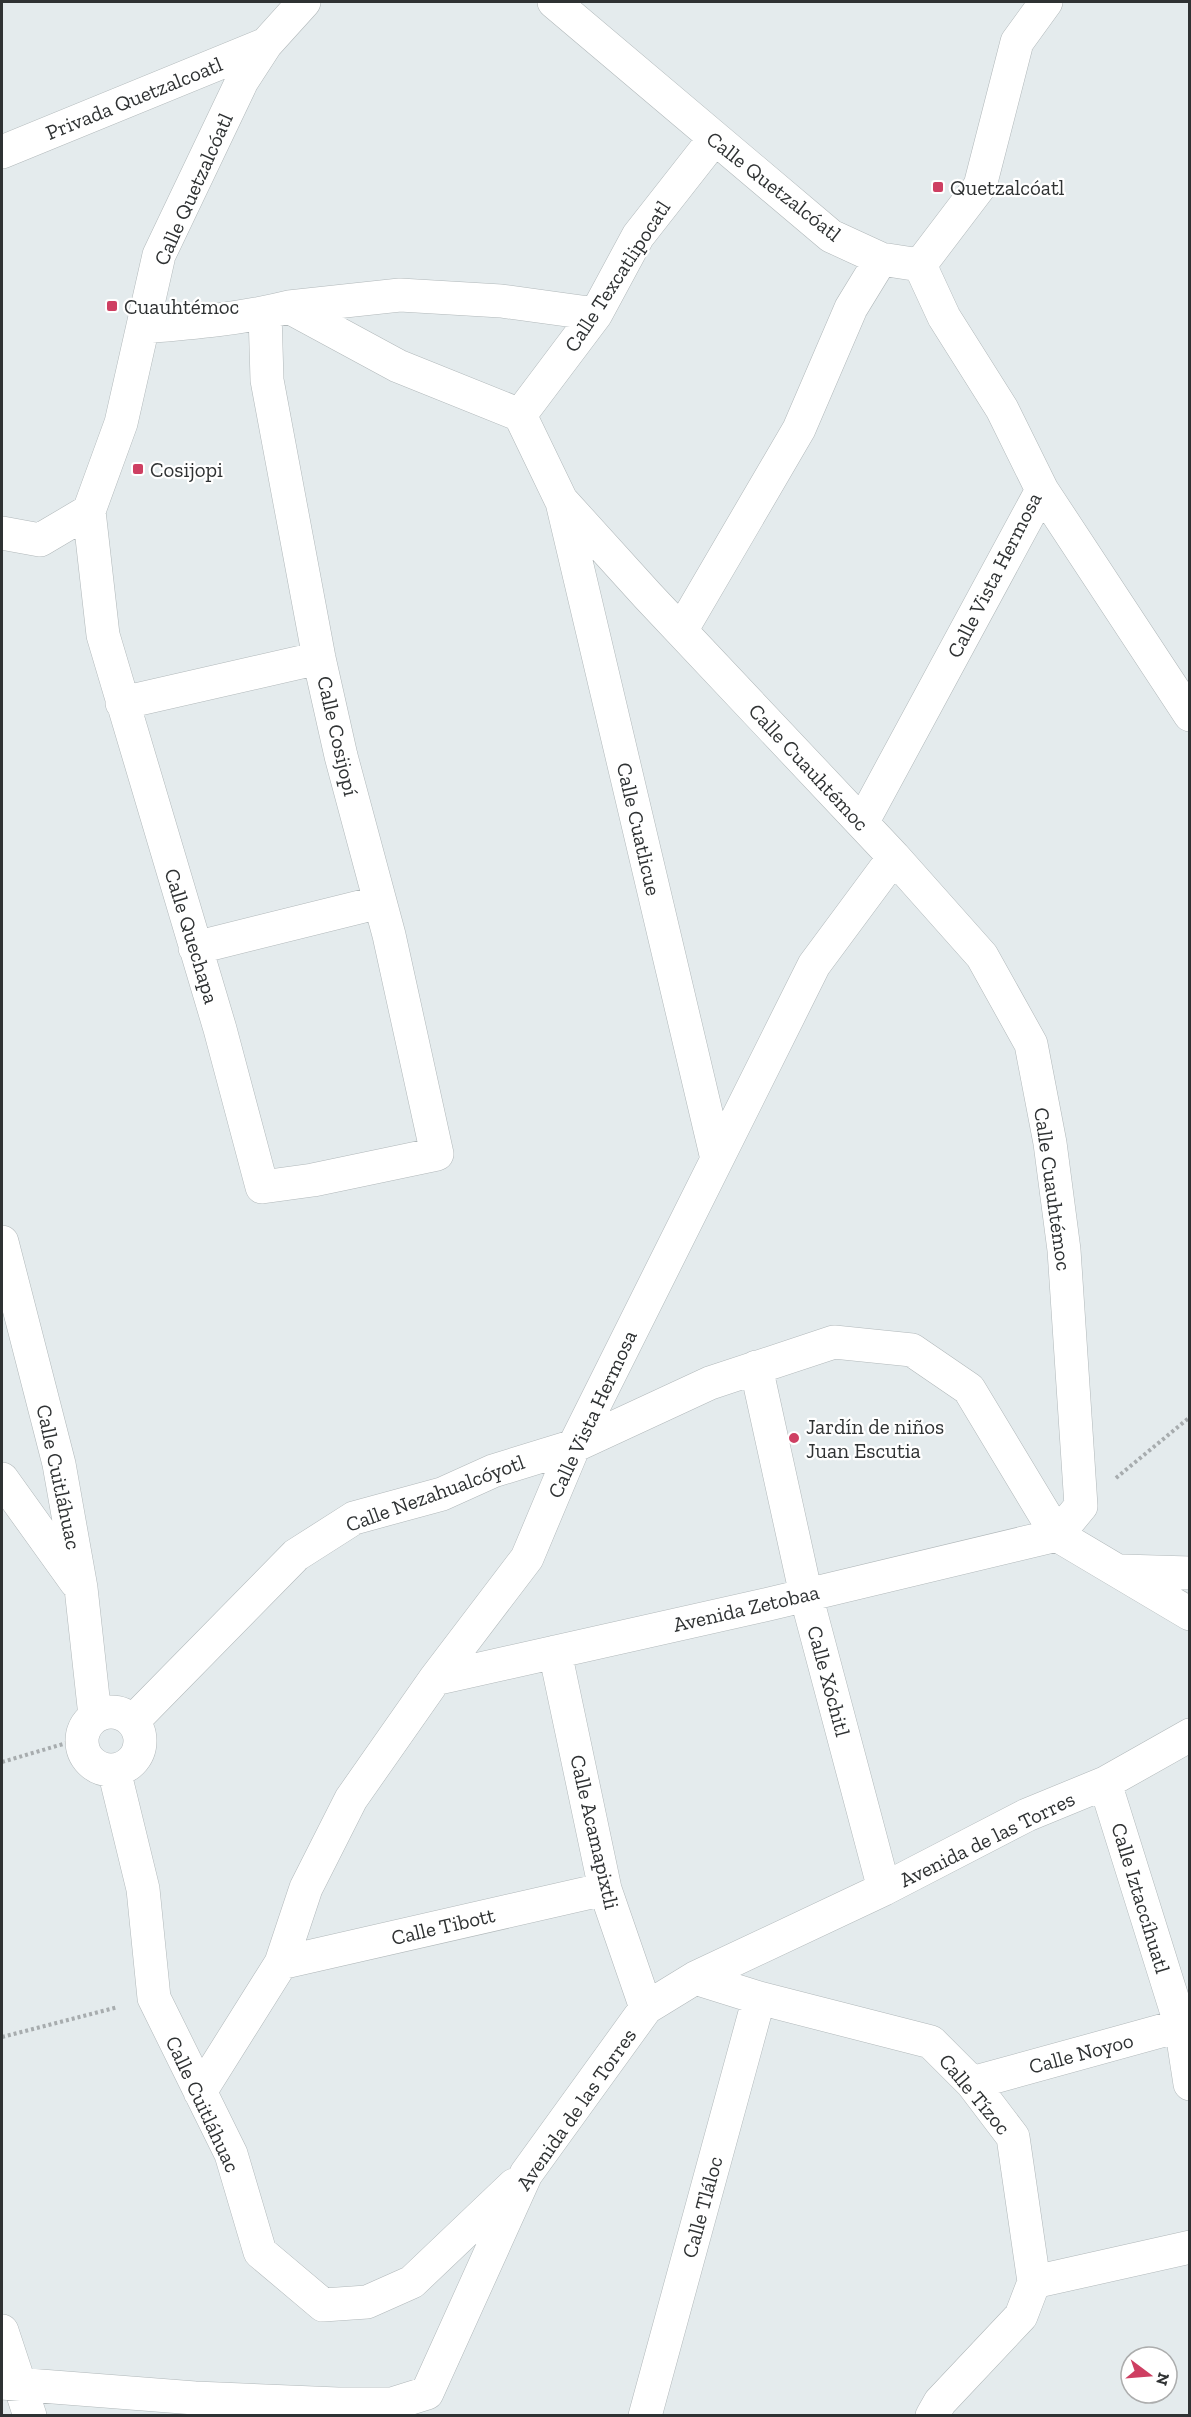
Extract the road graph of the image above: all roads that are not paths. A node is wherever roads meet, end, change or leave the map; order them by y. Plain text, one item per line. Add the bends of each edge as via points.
1 (304, 2) edge
2 (554, 2) edge
3 (1046, 2) edge
4 (266, 44) junction
5 (714, 139) junction
6 (2, 152) edge
7 (881, 259) junction
8 (920, 265) junction
9 (277, 310) junction
10 (596, 314) junction
11 (144, 327) junction
12 (520, 415) junction
13 (1042, 490) junction
14 (561, 500) junction
15 (89, 511) junction
16 (2, 533) edge
17 (681, 631) junction
18 (319, 658) junction
19 (122, 702) junction
20 (1190, 716) edge
21 (862, 823) junction
22 (894, 857) junction
23 (380, 902) junction
24 (195, 948) junction
25 (437, 1154) joint
26 (717, 1159) junction
27 (2, 1242) edge
28 (756, 1367) junction
29 (574, 1446) junction
30 (2, 1479) edge
31 (1057, 1535) junction
32 (1120, 1571) junction
33 (1190, 1574) edge
34 (81, 1588) junction
35 (806, 1595) junction
36 (1190, 1614) edge
37 (555, 1652) junction
38 (435, 1679) junction
39 (133, 1721) junction
40 (88, 1727) junction
41 (1190, 1735) edge
42 (114, 1770) junction
43 (1105, 1783) junction
44 (605, 1889) junction
45 (884, 1889) junction
46 (281, 1963) junction
47 (695, 1978) junction
48 (759, 1998) junction
49 (646, 2008) junction
50 (1185, 2024) edge
51 (972, 2084) junction
52 (1190, 2084) edge
53 (200, 2092) junction
54 (526, 2174) junction
55 (1190, 2247) edge
56 (1034, 2282) junction
57 (2, 2331) edge
58 (10, 2384) edge
59 (30, 2415) edge
60 (645, 2415) edge
61 (932, 2415) edge

1 - 4 street, Calle Quetzalcóatl
2 - 5 street, Calle Quetzalcóatl
3 - 8 street via 1017,42 980,186
4 - 6 street, Privada Quetzalcoatl
4 - 11 street, Calle Quetzalcóatl via 242,81 159,255
5 - 7 street, Calle Quetzalcóatl via 831,236
5 - 10 street, Calle Texcatlipocatl via 638,236
7 - 8 street, Calle Quetzalcóatl
7 - 17 street via 851,308 799,429
8 - 13 street, Calle Vista Hermosa via 944,317 1002,409
9 - 10 street via 400,295 501,301
9 - 11 street
9 - 12 street via 398,366
9 - 18 street, Calle Cosijopí via 267,380
10 - 12 street, Calle Texcatlipocatl
11 - 15 street, Calle Quetzalcóatl via 121,423
12 - 14 street, Calle Cuauhtémoc
13 - 20 street
13 - 21 street, Calle Vista Hermosa
14 - 17 street, Calle Cuauhtémoc
14 - 26 street, Calle Cuatlicue
15 - 16 street via 40,540
15 - 19 street, Calle Quechapa via 103,635
17 - 21 street, Calle Cuauhtémoc
18 - 19 street
18 - 23 street, Calle Cosijopí
19 - 24 street, Calle Quechapa
21 - 22 street, Calle Cuauhtémoc
22 - 26 street, Calle Vista Hermosa via 814,965
22 - 31 street, Calle Cuauhtémoc via 982,956 1031,1044 1050,1143 1064,1250 1081,1506
23 - 24 street
23 - 25 street, Calle Cosijopí
24 - 25 street, Calle Quechapa via 262,1187
26 - 29 street, Calle Vista Hermosa
27 - 34 street, Calle Cuitláhuac via 59,1464
28 - 29 street, Calle Nezahualcóyotl via 710,1383
28 - 31 street, Calle Nezahualcóyotl via 834,1342 912,1350 969,1389
28 - 35 street, Calle Xóchitl
29 - 38 street, Calle Vista Hermosa via 527,1558
29 - 39 street, Calle Nezahualcóyotl via 492,1471 442,1494 354,1518 296,1555
30 - 34 street
31 - 32 street, Calle Nezahualcóyotl
31 - 35 street, Avenida Zetobaa
32 - 33 street
32 - 36 street, Calle Nezahualcóyotl
34 - 40 street, Calle Cuitláhuac
35 - 37 street, Avenida Zetobaa
35 - 45 street, Calle Xóchitl
37 - 38 street, Avenida Zetobaa
37 - 44 street, Calle Acamapixtli
38 - 46 street, Calle Vista Hermosa via 351,1799 306,1888
39 - 40 street via 115,1711 105,1711
39 - 42 street via 140,1738 138,1752 133,1761
40 - 42 street via 84,1754 99,1768
41 - 43 street, Avenida de las Torres
42 - 53 street, Calle Cuitláhuac via 143,1889 154,1998
43 - 45 street, Avenida de las Torres via 1027,1815
43 - 50 street, Calle Iztaccíhuatl
44 - 46 street, Calle Tibott
44 - 49 street, Calle Acamapixtli
45 - 47 street, Avenida de las Torres
46 - 53 street, Calle Vista Hermosa
47 - 48 street, Calle Tízoc
47 - 49 street, Avenida de las Torres
48 - 51 street, Calle Tízoc via 931,2042
48 - 60 street, Calle Tláloc
49 - 54 street, Avenida de las Torres
50 - 51 street, Calle Noyoo
50 - 52 street, Calle Iztaccíhuatl
51 - 56 street, Calle Tízoc via 1013,2138
53 - 54 street, Calle Cuitláhuac via 231,2154 260,2252 323,2305 366,2302 412,2282
54 - 58 street, Avenida de las Torres via 427,2394 392,2404 338,2404
55 - 56 street
56 - 61 street via 1021,2316
57 - 58 street
58 - 59 street

